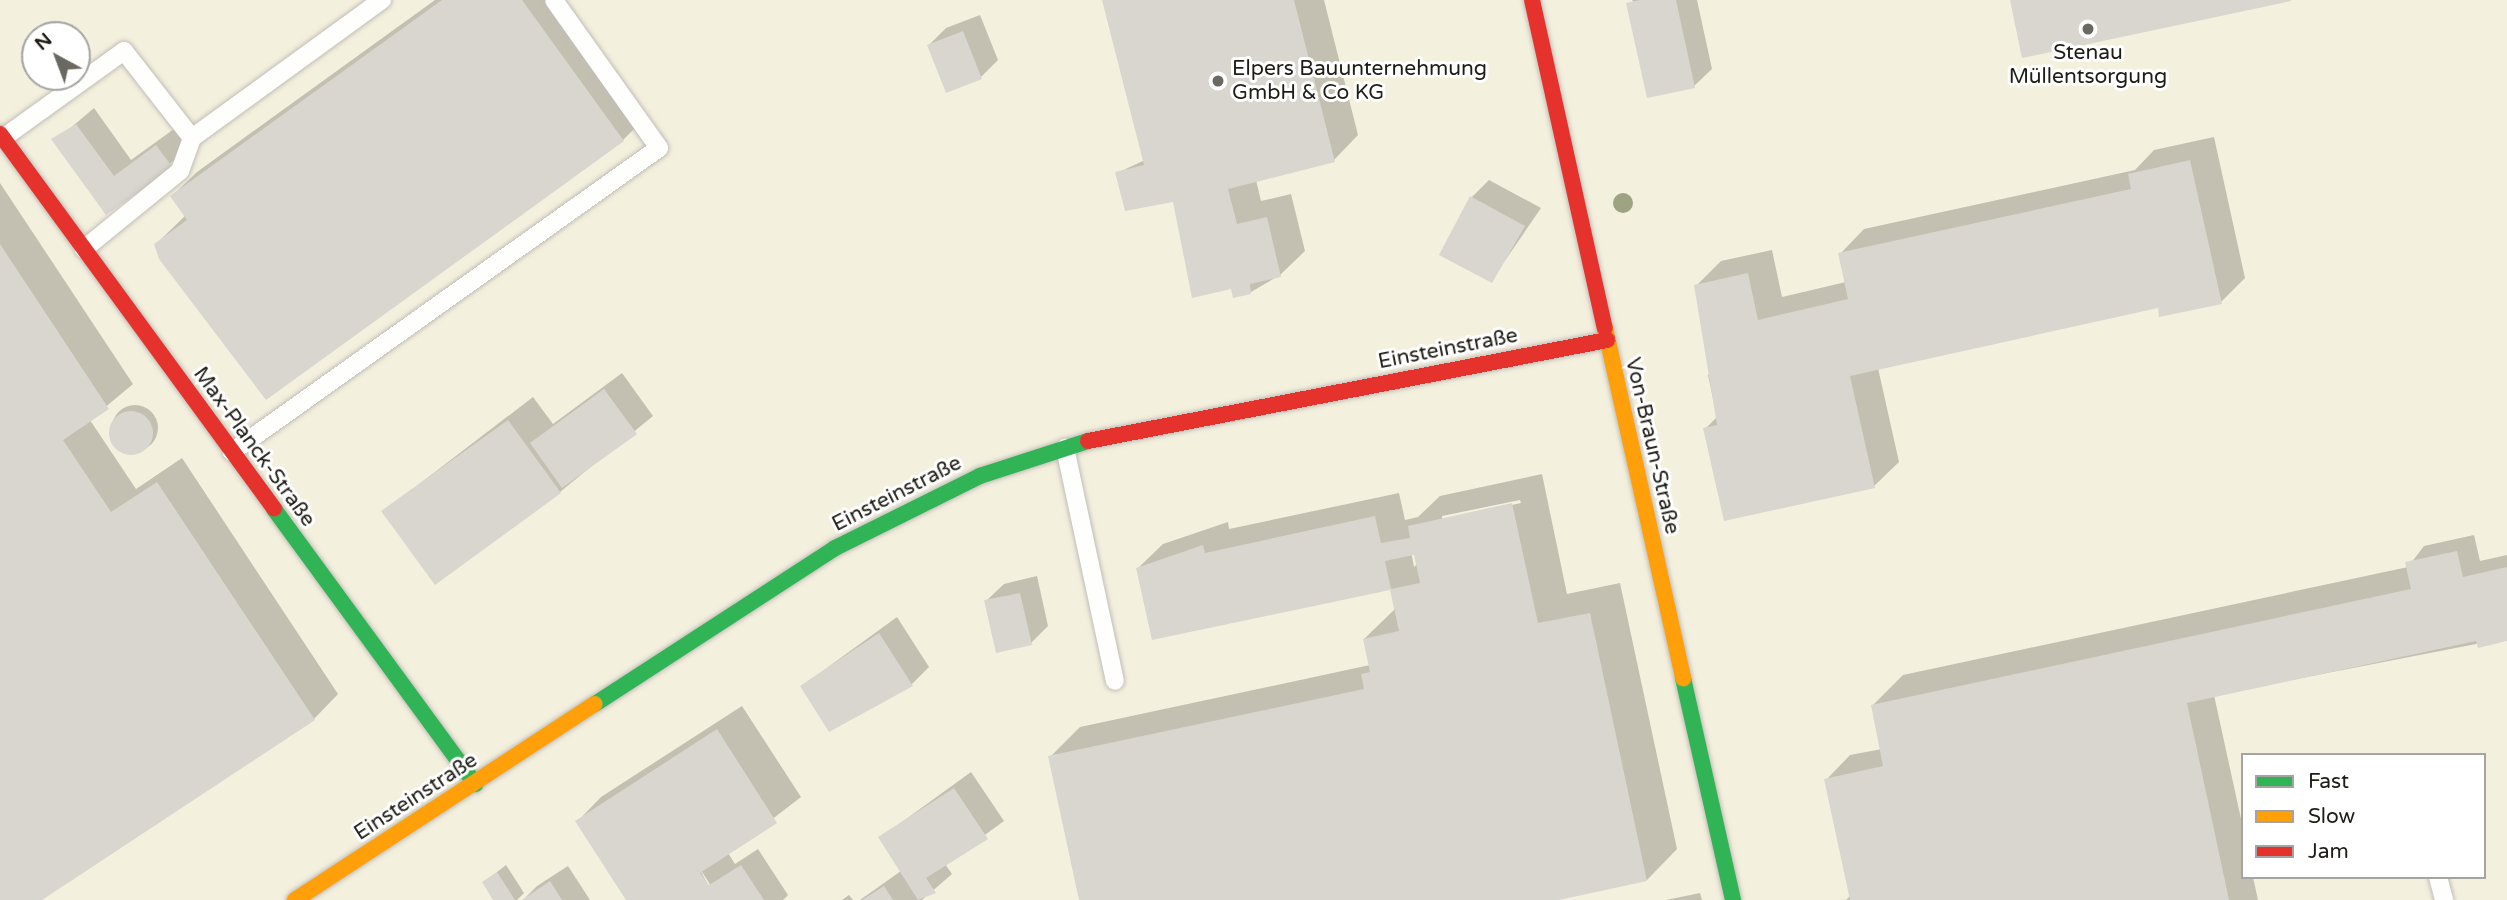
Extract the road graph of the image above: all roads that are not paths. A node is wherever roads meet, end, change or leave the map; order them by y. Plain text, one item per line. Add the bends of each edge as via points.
1 (382, 0) edge
2 (554, 0) edge
3 (1532, 0) edge
4 (2, 136) edge
5 (192, 138) junction
6 (84, 249) junction
7 (1607, 340) junction
8 (1065, 448) junction
9 (232, 452) junction
10 (1115, 681) dead end
11 (475, 784) junction
12 (2439, 879) edge
13 (295, 900) edge
14 (1734, 900) edge
15 (2444, 900) edge

1 - 5 lane
2 - 9 lane via 659,148
3 - 7 street, Von-Braun-Straße
4 - 5 lane via 124,51
4 - 6 street, Max-Planck-Straße
5 - 6 lane via 180,171
6 - 9 street, Max-Planck-Straße
7 - 8 street, Einsteinstraße
7 - 14 street, Von-Braun-Straße
8 - 10 lane
8 - 11 street, Einsteinstraße via 980,476 835,548
9 - 11 street, Max-Planck-Straße
11 - 13 street, Einsteinstraße
12 - 15 lane

